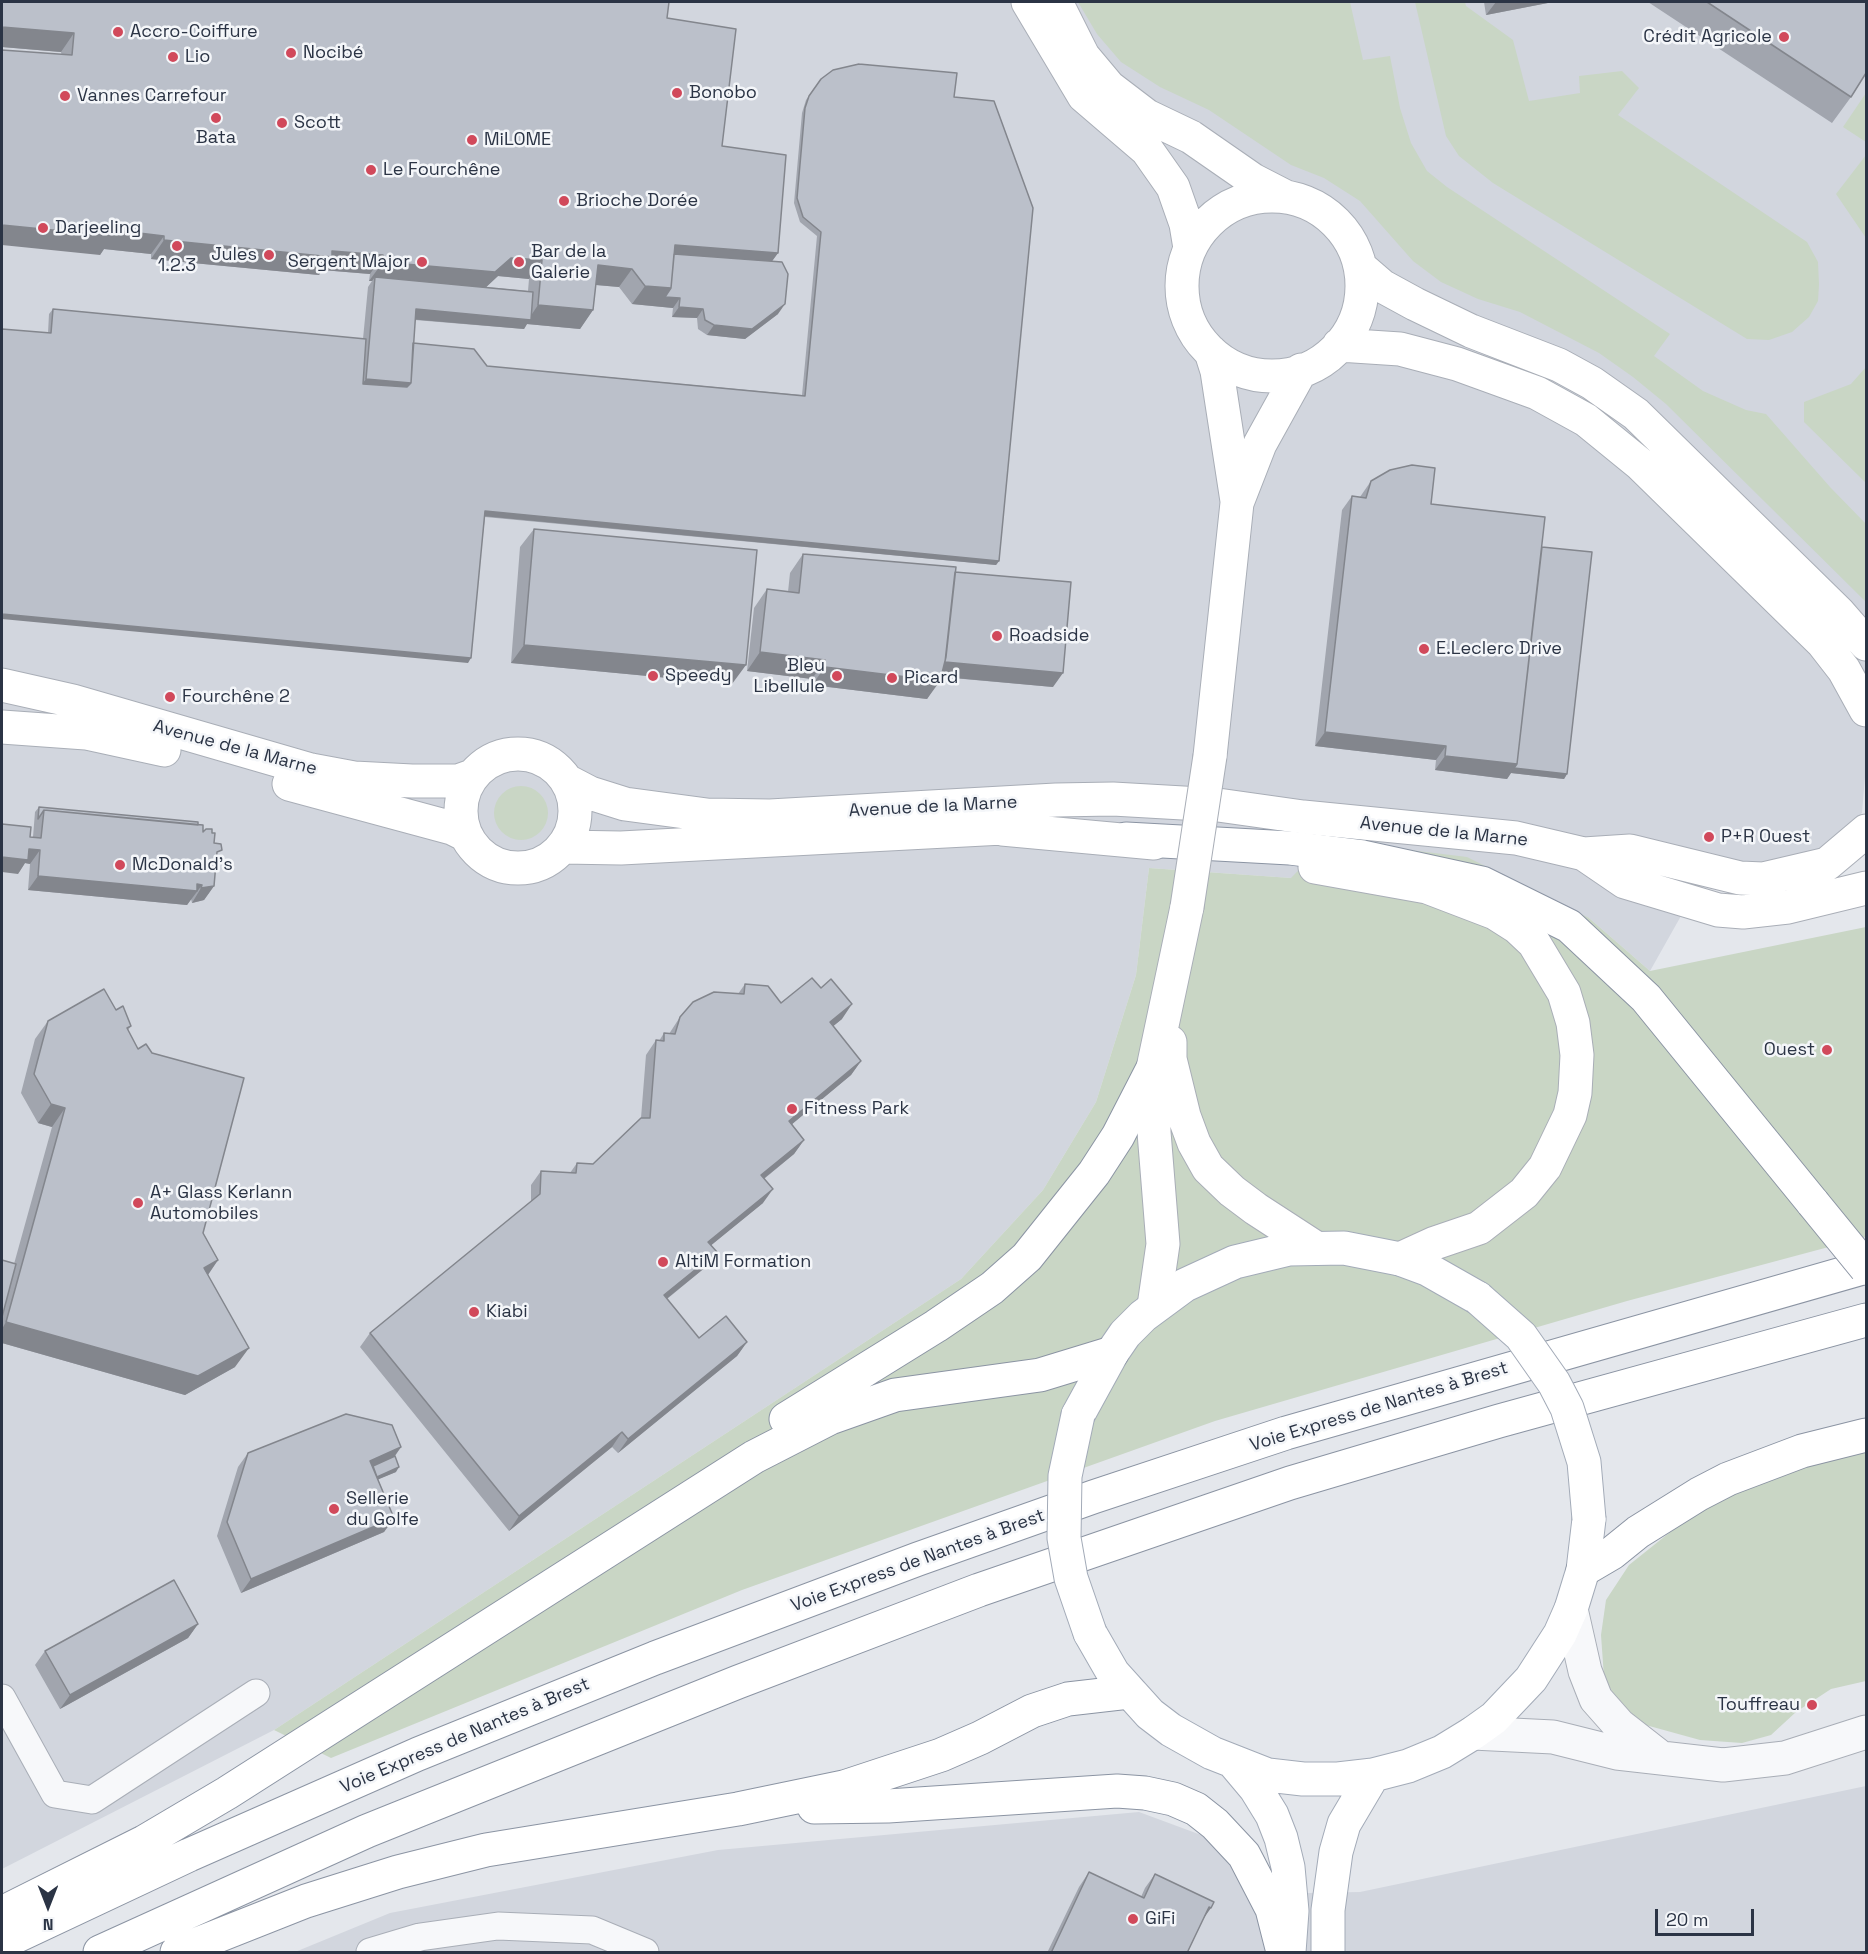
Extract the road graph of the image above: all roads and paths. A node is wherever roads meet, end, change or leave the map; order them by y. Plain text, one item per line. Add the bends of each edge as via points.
1 (1028, 2) edge
2 (1056, 2) edge
3 (1286, 196) junction
4 (1190, 248) junction
5 (1360, 267) junction
6 (1339, 345) junction
7 (1211, 352) junction
8 (1301, 370) junction
9 (1237, 503) junction
10 (1866, 644) edge
11 (2, 685) edge
12 (1866, 710) edge
13 (2, 727) edge
14 (472, 776) junction
15 (567, 781) junction
16 (1303, 818) junction
17 (1002, 830) junction
18 (1866, 831) edge
19 (466, 835) junction
20 (1126, 839) junction
21 (563, 847) junction
22 (1584, 854) junction
23 (1866, 888) edge
24 (1172, 983) junction
25 (1153, 1068) junction
26 (1316, 1248) junction
27 (1400, 1259) junction
28 (1866, 1268) edge
29 (1154, 1306) junction
30 (1866, 1320) edge
31 (1112, 1353) junction
32 (1866, 1435) edge
33 (754, 1457) junction
34 (1583, 1570) junction
35 (1571, 1609) junction
36 (1129, 1692) junction
37 (256, 1693) dead end
38 (2, 1698) edge
39 (1866, 1732) edge
40 (1473, 1734) junction
41 (1660, 1757) junction
42 (1235, 1764) junction
43 (1373, 1775) junction
44 (738, 1809) junction
45 (2, 1913) edge
46 (2, 1943) edge
47 (100, 1953) edge
48 (177, 1953) edge
49 (370, 1953) edge
50 (645, 1953) edge
51 (1283, 1953) edge
52 (1288, 1953) edge
53 (1328, 1953) edge

1 - 4 main road via 1084,96 1148,150 1173,187
2 - 3 main road via 1083,56 1109,87 1147,116 1191,137 1253,180
3 - 4 main road via 1239,201 1202,228
3 - 5 main road via 1311,205 1334,220 1351,241
4 - 7 main road via 1183,268 1186,314
5 - 6 main road via 1359,309
5 - 10 main road via 1382,286 1415,304 1471,331 1559,365 1636,414
6 - 8 main road
6 - 12 main road via 1400,348 1457,364 1537,393 1586,420 1640,464 1823,643 1844,670
7 - 8 main road via 1253,374
7 - 9 main road
8 - 9 main road via 1260,444
9 - 24 main road, bridge via 1210,756
11 - 14 main road, Avenue de la Marne via 73,701 311,770 354,778 412,781 458,781
13 - 19 main road, Avenue de la Marne via 86,733 144,744
14 - 15 main road via 497,757 512,753 528,754 557,768
14 - 19 main road via 461,805
15 - 16 main road, Avenue de la Marne via 625,804 707,815 770,816 1113,799 1218,805
15 - 21 main road via 576,815
16 - 17 main road, Avenue de la Marne via 1115,817
16 - 22 main road, Avenue de la Marne via 1516,838
17 - 20 main road
17 - 21 main road, Avenue de la Marne via 621,848
18 - 22 main road, Avenue de la Marne via 1827,864 1763,879 1740,878 1630,851
19 - 21 main road via 484,857 516,868 548,860
20 - 27 main road via 1359,873 1427,887 1495,913 1534,943 1548,963 1564,993 1577,1055 1575,1093 1557,1144 1524,1194 1503,1212 1479,1228
20 - 28 main road, bridge via 1290,848 1364,857 1482,883 1569,926 1646,998
22 - 23 main road, Avenue de la Marne via 1625,882 1718,910 1743,912 1788,907
24 - 25 main road
24 - 26 main road via 1170,1059 1194,1143 1208,1168 1232,1191
25 - 29 main road via 1163,1244
25 - 33 main road via 1094,1173 1027,1257 992,1288 945,1320 782,1422
26 - 27 main road via 1344,1248
26 - 29 main road via 1289,1249 1235,1262 1185,1285
27 - 34 main road, bridge via 1427,1269 1478,1298 1521,1336 1554,1383 1567,1408 1584,1462 1589,1519
28 - 46 main road, Voie Express de Nantes à Brest via 1286,1433 918,1559 655,1658 418,1754
29 - 31 main road
30 - 47 main road via 1313,1476 979,1590 366,1831
31 - 33 main road via 1040,1376 895,1395 830,1418
31 - 36 main road, bridge via 1078,1415 1065,1476 1064,1538 1073,1586 1090,1634
32 - 34 main road via 1802,1451 1728,1479
33 - 45 main road via 226,1793 144,1842
34 - 35 main road
35 - 40 main road via 1532,1679
35 - 41 street via 1585,1671 1596,1698 1619,1725
36 - 42 main road via 1171,1730
36 - 44 main road via 1068,1698 902,1770 844,1787
37 - 38 street via 92,1800 55,1794
39 - 41 street via 1785,1758 1723,1765
40 - 41 street via 1552,1737 1617,1753
40 - 43 main road via 1408,1766
42 - 43 main road via 1268,1775 1303,1779
42 - 52 main road via 1256,1789 1281,1838 1292,1911
43 - 53 main road via 1344,1824 1336,1852 1328,1910
44 - 48 main road via 486,1850 398,1872 306,1901
44 - 51 main road via 888,1806 1117,1791 1173,1798 1215,1824 1244,1855 1272,1909
49 - 50 street via 420,1937 498,1926 592,1930

